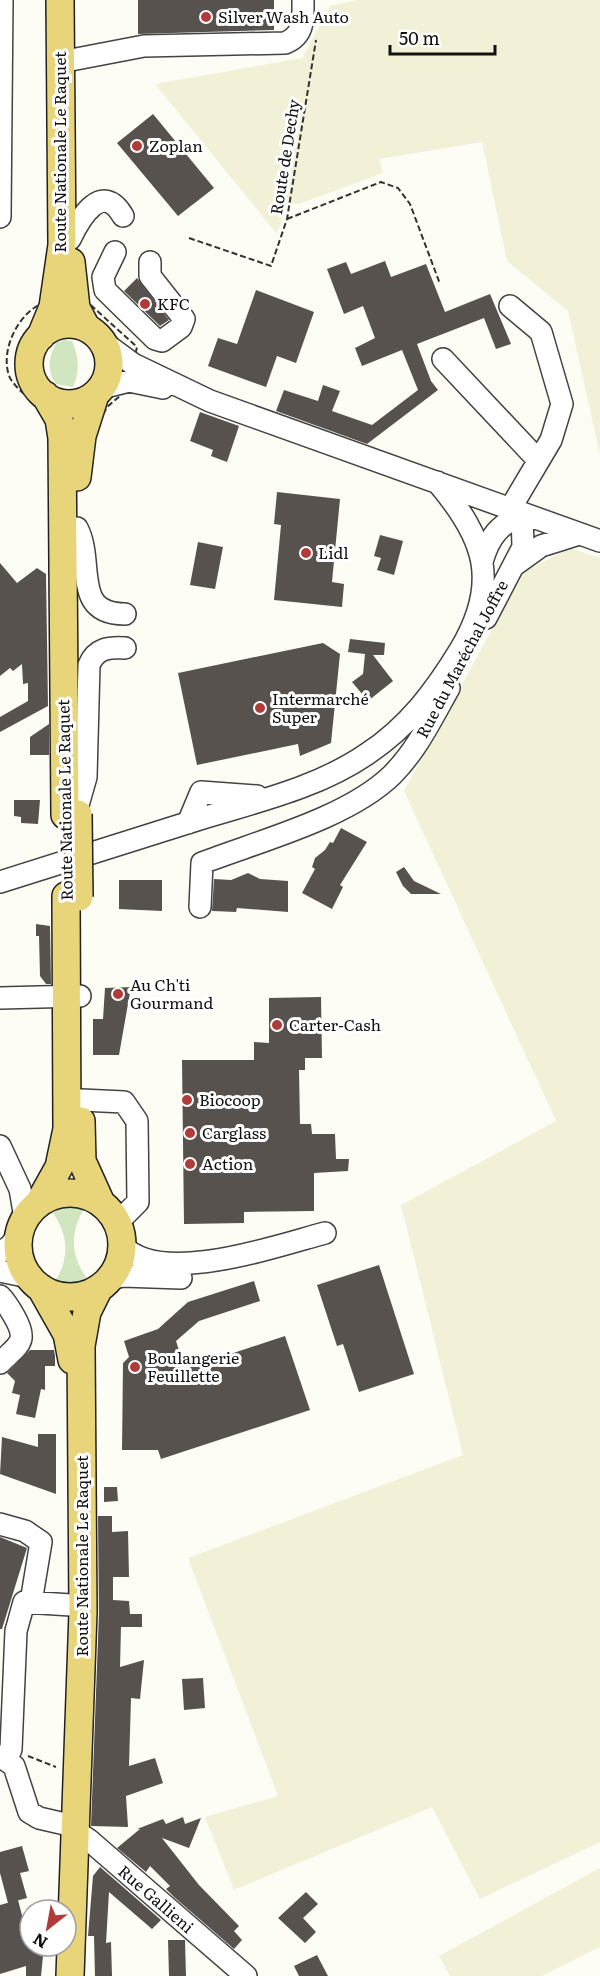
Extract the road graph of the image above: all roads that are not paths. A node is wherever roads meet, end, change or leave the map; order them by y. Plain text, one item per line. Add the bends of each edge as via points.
1 (2, 0) edge
2 (303, 0) edge
3 (67, 2) edge
4 (71, 60) junction
5 (1, 87) edge
6 (123, 216) dead end
7 (0, 217) edge
8 (70, 239) junction
9 (115, 252) dead end
10 (150, 262) dead end
11 (64, 300) junction
12 (510, 306) dead end
13 (94, 335) junction
14 (40, 336) junction
15 (444, 359) dead end
16 (131, 372) junction
17 (98, 391) junction
18 (45, 395) junction
19 (72, 437) junction
20 (538, 460) junction
21 (437, 482) junction
22 (516, 511) junction
23 (70, 528) junction
24 (579, 534) junction
25 (600, 542) edge
26 (482, 562) junction
27 (511, 569) junction
28 (125, 614) dead end
29 (125, 648) dead end
30 (72, 811) junction
31 (0, 882) edge
32 (200, 907) dead end
33 (73, 996) junction
34 (0, 998) edge
35 (81, 1100) junction
36 (0, 1146) edge
37 (114, 1224) junction
38 (21, 1227) edge
39 (325, 1233) dead end
40 (275, 1246) junction
41 (0, 1271) edge
42 (35, 1283) junction
43 (104, 1283) junction
44 (0, 1296) edge
45 (0, 1363) edge
46 (0, 1524) edge
47 (31, 1602) junction
48 (71, 1605) junction
49 (6, 1754) edge
50 (73, 1828) junction
51 (63, 1898) edge
52 (58, 1958) edge
53 (57, 1976) edge
54 (70, 1976) edge
55 (246, 1976) edge

1 - 5 street
2 - 4 street via 302,28 285,43 144,46
3 - 4 main road, Route Nationale Le Raquet
3 - 11 main road, Route Nationale Le Raquet
4 - 8 main road, Route Nationale Le Raquet
5 - 7 street
6 - 8 street via 113,204 96,203
8 - 11 main road, Route Nationale Le Raquet
9 - 10 street via 103,277 105,290 155,339 162,341 181,327 184,319 150,276
11 - 13 main road, Route Nationale Le Raquet
11 - 14 main road, Route Nationale Le Raquet
12 - 20 street via 541,332 562,404 550,440
13 - 14 main road via 64,324
13 - 16 street
13 - 17 main road via 109,363
14 - 18 main road via 29,364 34,382
15 - 20 street
16 - 17 street
16 - 21 street
17 - 18 main road via 70,404
17 - 19 main road, Route Nationale Le Raquet
18 - 19 main road, Route Nationale Le Raquet
19 - 23 main road, Route Nationale Le Raquet via 77,472
20 - 22 street
21 - 22 street
21 - 26 street via 464,518
22 - 24 street
22 - 26 street via 491,536
22 - 27 street, Rue du Maréchal Joffre via 524,542
23 - 28 street via 85,546 92,599 107,613
23 - 30 main road, Route Nationale Le Raquet
24 - 25 street
24 - 27 street, Rue du Maréchal Joffre via 534,550
26 - 31 street via 483,594 476,619 440,682 400,728 361,758 281,794
27 - 32 street, Rue du Maréchal Joffre via 437,709 398,769 341,810 202,863
29 - 30 street via 104,649 89,665 86,777
30 - 33 main road, Route Nationale Le Raquet
33 - 34 street
33 - 35 main road, Route Nationale Le Raquet
33 - 38 main road, Route Nationale Le Raquet via 66,1139 55,1176
35 - 37 main road, Route Nationale Le Raquet via 82,1161
35 - 37 street via 124,1102 137,1121 138,1202
36 - 38 street via 20,1189
37 - 38 main road via 83,1194 70,1192 50,1196
37 - 40 street via 146,1261 178,1264
37 - 43 main road via 119,1263
38 - 42 main road via 20,1260
39 - 40 street
40 - 43 street via 183,1278 123,1276
41 - 42 street
42 - 43 main road via 70,1297 83,1295
42 - 48 main road, Route Nationale Le Raquet via 64,1325 71,1348
43 - 50 main road, Route Nationale Le Raquet via 84,1320 81,1346 83,1612
44 - 45 street via 23,1336
46 - 47 street via 41,1542
47 - 48 street
47 - 49 street via 24,1602 16,1631
48 - 50 main road, Route Nationale Le Raquet via 62,1770
49 - 50 street via 14,1766 29,1812
50 - 51 main road
50 - 54 main road
50 - 55 street, Rue Gallieni
52 - 53 main road

